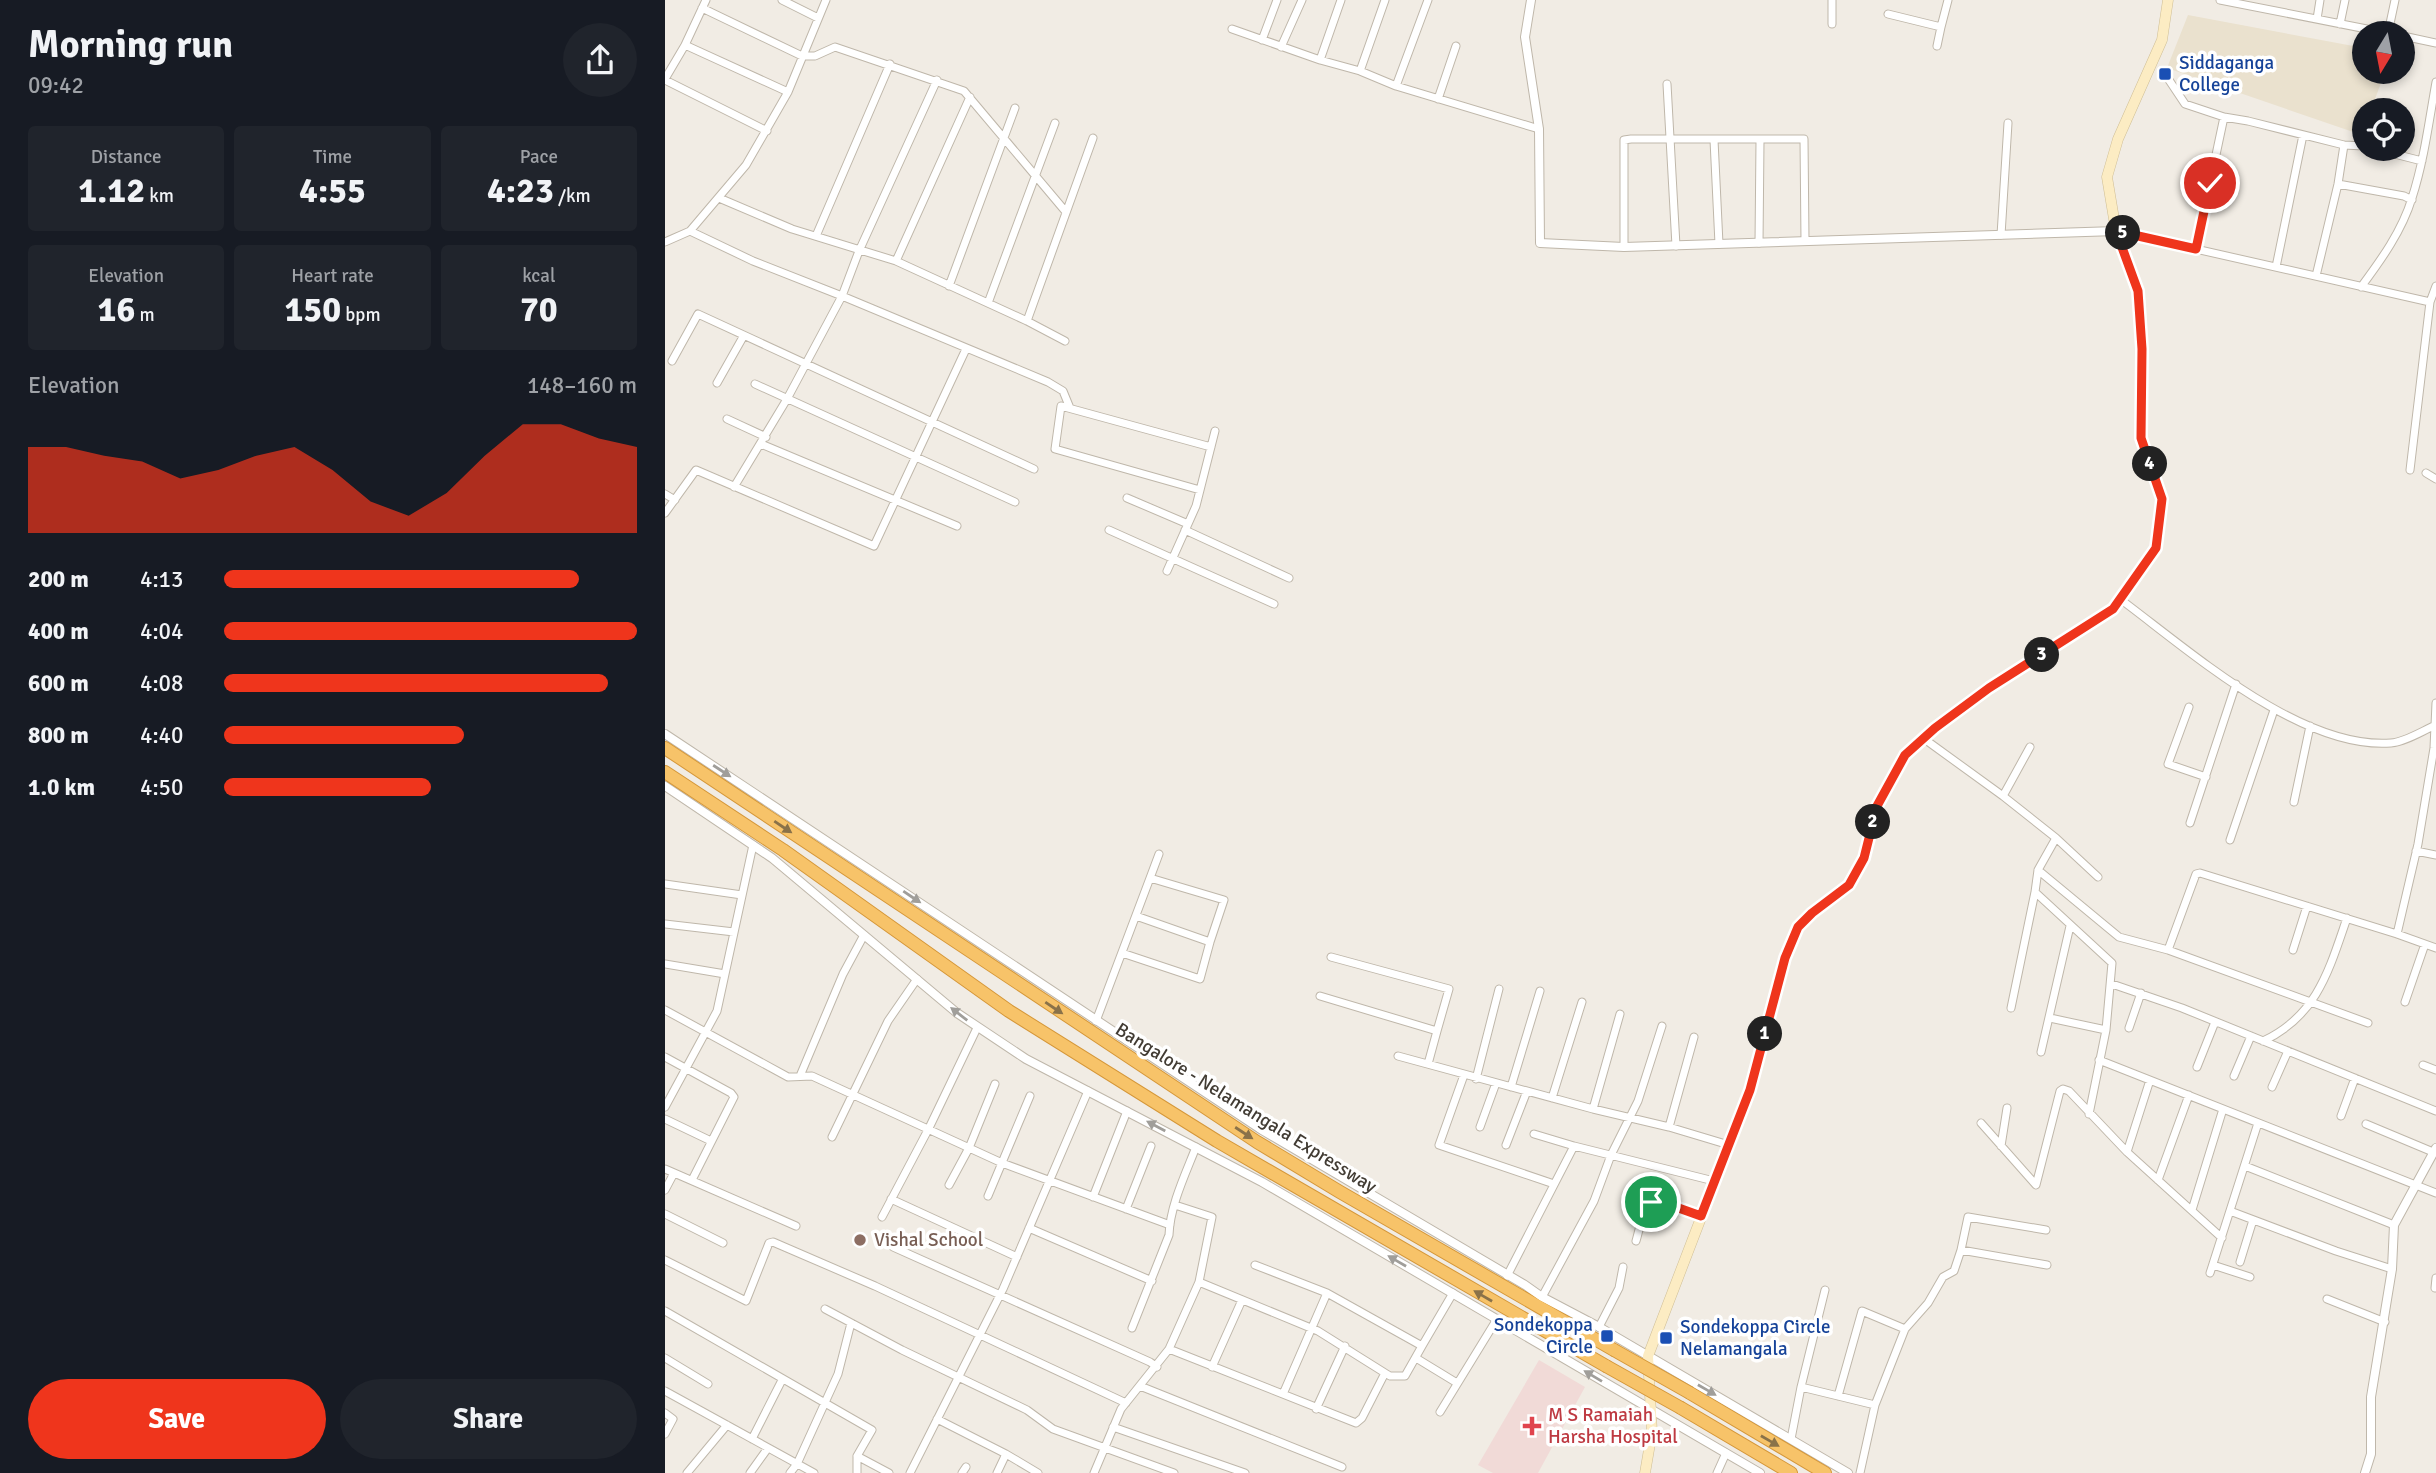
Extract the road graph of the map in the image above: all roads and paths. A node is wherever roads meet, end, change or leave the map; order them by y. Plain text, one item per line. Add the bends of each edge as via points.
1 (706, 0) edge
2 (782, 0) edge
3 (826, 0) edge
4 (1277, 0) edge
5 (1302, 0) edge
6 (1341, 0) edge
7 (1385, 0) edge
8 (1428, 0) edge
9 (1531, 0) edge
10 (1832, 0) edge
11 (1948, 0) edge
12 (2168, 0) edge
13 (2220, 0) edge
14 (2320, 0) edge
15 (2345, 0) edge
16 (2395, 0) edge
17 (702, 8) junction
18 (1888, 14) dead end
19 (818, 18) junction
20 (2316, 19) junction
21 (2391, 21) edge
22 (1832, 24) dead end
23 (2340, 24) junction
24 (2352, 26) edge
25 (1941, 27) junction
26 (1233, 29) dead end
27 (2415, 39) edge
28 (1262, 40) junction
29 (2436, 43) edge
30 (685, 45) junction
31 (1456, 46) dead end
32 (1937, 46) dead end
33 (1281, 47) junction
34 (802, 56) junction
35 (1320, 60) junction
36 (890, 64) junction
37 (1360, 71) junction
38 (2165, 74) dead end
39 (665, 80) edge
40 (937, 80) junction
41 (2436, 82) edge
42 (1667, 83) dead end
43 (1397, 86) junction
44 (788, 92) junction
45 (970, 97) junction
46 (1438, 99) junction
47 (1014, 108) dead end
48 (2224, 117) junction
49 (1055, 122) dead end
50 (2008, 123) dead end
51 (1539, 129) junction
52 (767, 131) junction
53 (2304, 135) junction
54 (1004, 138) junction
55 (1093, 138) dead end
56 (1670, 139) junction
57 (1714, 140) junction
58 (1760, 141) junction
59 (2344, 145) junction
60 (2352, 145) edge
61 (2415, 158) edge
62 (2422, 160) junction
63 (1035, 175) junction
64 (2338, 184) junction
65 (719, 198) junction
66 (2412, 200) junction
67 (1066, 212) junction
68 (690, 231) junction
69 (2116, 231) junction
70 (2001, 235) junction
71 (816, 236) junction
72 (1805, 241) junction
73 (665, 242) edge
74 (1759, 243) junction
75 (1719, 244) junction
76 (1676, 246) junction
77 (1625, 247) junction
78 (2196, 249) junction
79 (859, 251) junction
80 (896, 261) junction
81 (2276, 267) junction
82 (2316, 276) junction
83 (949, 286) junction
84 (2361, 286) junction
85 (2436, 286) edge
86 (842, 296) junction
87 (2430, 302) junction
88 (988, 303) junction
89 (1027, 321) junction
90 (743, 337) junction
91 (1065, 341) dead end
92 (966, 349) junction
93 (673, 361) dead end
94 (806, 365) junction
95 (717, 383) dead end
96 (755, 384) dead end
97 (787, 399) junction
98 (1069, 408) junction
99 (727, 419) dead end
100 (932, 422) junction
101 (1215, 431) dead end
102 (763, 440) junction
103 (1211, 447) junction
104 (916, 458) junction
105 (1034, 469) dead end
106 (2410, 470) dead end
107 (2426, 473) dead end
108 (2436, 479) edge
109 (734, 487) junction
110 (1200, 490) junction
111 (665, 494) edge
112 (1127, 498) dead end
113 (675, 500) junction
114 (896, 501) junction
115 (1014, 502) dead end
116 (665, 513) edge
117 (957, 526) dead end
118 (1187, 527) junction
119 (1109, 530) dead end
120 (1173, 559) junction
121 (1167, 571) dead end
122 (1289, 578) dead end
123 (2120, 599) junction
124 (1274, 604) dead end
125 (2236, 684) junction
126 (2436, 703) edge
127 (2189, 707) dead end
128 (2274, 710) junction
129 (2436, 725) edge
130 (2310, 726) junction
131 (665, 734) edge
132 (1923, 738) junction
133 (2030, 747) dead end
134 (665, 748) edge
135 (665, 772) edge
136 (2206, 777) junction
137 (665, 786) edge
138 (2003, 796) junction
139 (2294, 802) dead end
140 (2190, 823) dead end
141 (2056, 838) junction
142 (2230, 840) dead end
143 (753, 845) junction
144 (2416, 851) junction
145 (1159, 854) dead end
146 (2436, 855) edge
147 (2038, 870) junction
148 (2098, 877) dead end
149 (1150, 878) junction
150 (665, 884) edge
151 (2035, 892) junction
152 (742, 895) junction
153 (2307, 906) junction
154 (1136, 916) junction
155 (2347, 918) junction
156 (665, 924) edge
157 (2070, 926) junction
158 (734, 932) junction
159 (2397, 934) junction
160 (864, 935) junction
161 (1210, 942) junction
162 (2425, 944) junction
163 (2436, 948) edge
164 (2168, 950) junction
165 (2293, 950) dead end
166 (1122, 953) junction
167 (1331, 957) dead end
168 (665, 964) edge
169 (725, 974) junction
170 (917, 979) junction
171 (2112, 984) junction
172 (1499, 989) dead end
173 (1541, 991) dead end
174 (2141, 993) junction
175 (1320, 996) dead end
176 (1582, 1002) dead end
177 (2312, 1002) junction
178 (2405, 1002) dead end
179 (2011, 1008) dead end
180 (665, 1010) edge
181 (1620, 1014) dead end
182 (2050, 1018) junction
183 (1096, 1021) junction
184 (2215, 1022) junction
185 (2368, 1023) dead end
186 (1662, 1026) dead end
187 (977, 1028) junction
188 (2129, 1028) dead end
189 (2106, 1030) junction
190 (1437, 1031) junction
191 (706, 1032) junction
192 (2251, 1036) junction
193 (1694, 1037) dead end
194 (2263, 1041) junction
195 (2288, 1051) junction
196 (2041, 1052) dead end
197 (1398, 1056) dead end
198 (665, 1057) edge
199 (2099, 1059) junction
200 (1428, 1064) junction
201 (2423, 1065) dead end
202 (2197, 1067) dead end
203 (686, 1068) junction
204 (2436, 1070) edge
205 (1464, 1075) junction
206 (800, 1076) junction
207 (2234, 1076) dead end
208 (2355, 1078) junction
209 (1476, 1079) junction
210 (2150, 1080) junction
211 (1496, 1083) junction
212 (995, 1084) dead end
213 (1511, 1087) junction
214 (2272, 1087) dead end
215 (1089, 1091) junction
216 (1527, 1091) junction
217 (851, 1095) junction
218 (2189, 1095) junction
219 (1030, 1096) dead end
220 (1552, 1098) junction
221 (665, 1107) edge
222 (2007, 1108) dead end
223 (2223, 1109) junction
224 (1593, 1110) junction
225 (1127, 1111) junction
226 (2436, 1111) edge
227 (2089, 1114) junction
228 (2341, 1116) dead end
229 (1628, 1117) junction
230 (665, 1119) edge
231 (1981, 1123) dead end
232 (2258, 1123) junction
233 (2366, 1124) dead end
234 (1480, 1127) dead end
235 (1669, 1127) junction
236 (929, 1128) junction
237 (1534, 1134) dead end
238 (832, 1138) dead end
239 (711, 1141) junction
240 (1506, 1145) dead end
241 (1729, 1145) junction
242 (1151, 1146) dead end
243 (1574, 1146) junction
244 (2001, 1146) junction
245 (1196, 1147) junction
246 (969, 1148) junction
247 (2435, 1150) edge
248 (2127, 1153) junction
249 (1611, 1155) junction
250 (1002, 1163) junction
251 (2245, 1167) junction
252 (665, 1169) edge
253 (674, 1173) junction
254 (692, 1180) junction
255 (2158, 1180) junction
256 (1714, 1181) junction
257 (1049, 1182) junction
258 (1554, 1184) junction
259 (949, 1185) dead end
260 (2414, 1186) junction
261 (665, 1190) edge
262 (2436, 1193) edge
263 (988, 1196) dead end
264 (1093, 1197) junction
265 (891, 1199) junction
266 (1175, 1205) junction
267 (1126, 1209) junction
268 (2192, 1210) junction
269 (2230, 1211) junction
270 (665, 1214) edge
271 (1701, 1216) junction
272 (883, 1217) dead end
273 (2253, 1220) junction
274 (1170, 1225) junction
275 (796, 1226) dead end
276 (2394, 1226) junction
277 (1029, 1228) junction
278 (2046, 1230) dead end
279 (2222, 1238) junction
280 (1636, 1241) dead end
281 (723, 1244) dead end
282 (893, 1247) dead end
283 (1961, 1250) junction
284 (1017, 1257) junction
285 (665, 1260) edge
286 (2240, 1262) dead end
287 (1255, 1265) dead end
288 (2047, 1265) dead end
289 (1623, 1267) dead end
290 (2392, 1269) junction
291 (1507, 1276) junction
292 (2250, 1277) dead end
293 (2436, 1278) edge
294 (1152, 1281) junction
295 (1199, 1282) junction
296 (2435, 1288) edge
297 (1825, 1290) dead end
298 (1327, 1293) junction
299 (1453, 1293) junction
300 (1000, 1296) junction
301 (1542, 1297) junction
302 (2327, 1299) dead end
303 (1242, 1300) junction
304 (825, 1309) dead end
305 (665, 1311) edge
306 (1497, 1319) junction
307 (2385, 1322) junction
308 (851, 1323) junction
309 (1310, 1327) junction
310 (1132, 1328) dead end
311 (1599, 1328) junction
312 (1905, 1329) junction
313 (980, 1335) junction
314 (1345, 1346) junction
315 (1422, 1346) junction
316 (1169, 1349) junction
317 (1648, 1356) junction
318 (665, 1358) edge
319 (1416, 1358) junction
320 (1157, 1367) junction
321 (1212, 1367) junction
322 (1385, 1373) junction
323 (958, 1378) junction
324 (782, 1380) junction
325 (1457, 1383) junction
326 (708, 1384) dead end
327 (1140, 1386) junction
328 (1801, 1387) junction
329 (665, 1391) edge
330 (1283, 1394) junction
331 (1838, 1395) junction
332 (1126, 1402) junction
333 (825, 1403) junction
334 (1875, 1405) junction
335 (1316, 1409) junction
336 (1652, 1411) junction
337 (1440, 1412) dead end
338 (665, 1413) edge
339 (937, 1419) junction
340 (727, 1425) junction
341 (1113, 1427) junction
342 (665, 1434) edge
343 (752, 1439) junction
344 (1791, 1439) junction
345 (768, 1448) junction
346 (1104, 1449) junction
347 (1726, 1453) junction
348 (1006, 1454) junction
349 (857, 1456) junction
350 (797, 1464) junction
351 (1342, 1467) dead end
352 (1033, 1472) edge
353 (687, 1473) edge
354 (750, 1473) edge
355 (790, 1473) edge
356 (814, 1473) edge
357 (857, 1473) edge
358 (889, 1473) edge
359 (910, 1473) edge
360 (996, 1473) edge
361 (1094, 1473) edge
362 (1174, 1473) edge
363 (1245, 1473) edge
364 (1645, 1473) edge
365 (1717, 1473) edge
366 (1759, 1473) edge
367 (1791, 1473) edge
368 (1825, 1473) edge
369 (1848, 1473) edge
370 (1860, 1473) edge
371 (2365, 1473) edge

1 - 17 street
2 - 19 street
3 - 19 street
4 - 28 street
5 - 33 street
6 - 35 street
7 - 37 street
8 - 43 street
9 - 51 street via 1525,37
10 - 22 street
11 - 25 street
12 - 69 main road via 2162,40 2118,139 2108,177
13 - 20 street
14 - 20 street
15 - 23 street
16 - 21 street
17 - 30 street
17 - 34 street
18 - 25 street
19 - 34 street
20 - 23 street
23 - 24 street
25 - 32 street
26 - 28 street
27 - 29 street
28 - 33 street
30 - 39 street
30 - 44 street
31 - 46 street
33 - 35 street
34 - 36 street via 835,47
34 - 44 street
35 - 37 street
36 - 40 street
36 - 71 street
37 - 43 street
38 - 48 street via 2185,104
39 - 52 street
40 - 45 street
40 - 79 street
41 - 62 street
42 - 56 street
43 - 46 street
44 - 52 street
45 - 54 street
45 - 80 street
46 - 51 street
47 - 54 street
48 - 53 street
48 - 78 street
49 - 63 street
50 - 70 street
51 - 77 street via 1540,243
52 - 65 street
53 - 59 street
53 - 81 street
54 - 63 street
54 - 83 street
55 - 67 street
56 - 57 street
56 - 76 street
56 - 77 street via 1624,140
57 - 58 street
57 - 75 street
58 - 72 street via 1804,139
58 - 74 street
59 - 60 street
59 - 64 street
61 - 62 street
62 - 66 street
63 - 67 street
63 - 88 street
64 - 66 street
64 - 82 street
65 - 68 street
65 - 71 street
66 - 84 street via 2386,252
67 - 89 street
68 - 73 street
68 - 86 street
69 - 70 street
69 - 78 street
69 - 123 main road via 2138,291 2141,438 2162,499 2156,548
70 - 72 street
71 - 79 street
72 - 74 street
74 - 75 street
75 - 76 street
76 - 77 street
78 - 81 street
79 - 80 street
79 - 86 street
80 - 83 street
81 - 82 street
82 - 84 street
83 - 88 street
84 - 87 street
85 - 87 street
86 - 92 street
86 - 94 street
87 - 106 street
88 - 89 street
89 - 91 street
90 - 93 street via 698,314
90 - 94 street
90 - 95 street
92 - 98 street via 1063,391
92 - 100 street
94 - 97 street
94 - 100 street
96 - 97 street
97 - 102 street
97 - 104 street
98 - 103 street
98 - 110 street via 1061,406 1055,449
99 - 102 street
100 - 104 street
100 - 105 street
101 - 103 street
102 - 109 street
102 - 114 street
103 - 110 street
104 - 114 street
104 - 115 street
107 - 108 street
109 - 113 street via 696,470
109 - 114 street via 874,546
110 - 118 street
111 - 113 street
112 - 118 street
113 - 116 street
114 - 117 street
118 - 120 street
118 - 122 street
119 - 120 street
120 - 121 street
120 - 124 street
123 - 125 street
123 - 132 main road via 2113,609 1989,688
125 - 128 street
125 - 136 street
126 - 129 street
127 - 136 street via 2168,764
128 - 130 street
128 - 142 street
129 - 130 street via 2393,743 2340,739
129 - 144 street
130 - 139 street
131 -> 183 street
132 - 138 street
132 - 241 main road via 1905,755 1877,806 1864,858 1849,885 1798,927
133 - 138 street
134 -> 368 highway, Bangalore - Nelamangala Expressway, bridge via 1257,1142
367 -> 135 highway, Bangalore - Nelamangala Expressway, bridge via 1217,1141 1009,1012 783,850
136 - 140 street
137 - 143 street
138 - 141 street
141 - 147 street
141 - 148 street
143 - 152 street
143 - 160 street
144 - 146 street
144 - 159 street
145 - 149 street
147 - 151 street
147 - 164 street via 2119,937
149 - 154 street
149 - 161 street via 1224,900
150 - 152 street
151 - 157 street
151 - 179 street
152 - 158 street
153 - 155 street
153 - 164 street via 2196,873
153 - 165 street
154 - 161 street
154 - 166 street
155 - 159 street
155 - 177 street via 2332,964
156 - 158 street
157 - 171 street via 2112,962
157 - 182 street
158 - 169 street
159 - 162 street
160 - 170 street
160 - 206 street
161 - 166 street via 1200,979
162 - 163 street
162 - 178 street
164 - 177 street
166 - 183 street
167 - 190 street via 1449,989
168 - 169 street
169 - 191 street via 717,1011
187 -> 170 street
170 - 217 street via 888,1021
171 - 174 street
171 - 189 street
172 - 209 street
173 - 213 street
174 - 184 street
174 - 188 street
175 - 190 street
176 - 220 street
177 - 185 street
177 - 194 street via 2290,1025
180 - 191 street
181 - 224 street
182 - 189 street
182 - 196 street
183 - 291 street via 1262,1130
184 - 192 street
184 - 202 street
186 - 229 street via 1638,1101
187 - 215 street
187 - 236 street
189 - 199 street
190 - 200 street
191 - 203 street
191 - 206 street via 788,1077
192 - 194 street
192 - 207 street
193 - 235 street
194 - 195 street
195 - 208 street
195 - 214 street
197 - 200 street
198 - 203 street
199 - 210 street
199 - 227 street
200 - 205 street
201 - 204 street
203 - 221 street
203 - 239 street via 734,1097
205 - 209 street
205 - 258 street via 1439,1145
206 - 217 street via 812,1076
208 - 226 street
208 - 228 street
209 - 211 street
210 - 218 street
210 - 248 street
211 - 213 street
211 - 234 street
212 - 246 street
213 - 216 street
215 - 225 street
215 - 257 street
216 - 220 street
216 - 240 street
217 - 236 street
217 - 238 street
218 - 223 street
218 - 255 street
219 - 250 street
220 - 224 street
222 - 244 street
223 - 232 street
223 - 268 street
224 - 229 street
245 -> 225 street
225 - 264 street
227 - 244 street via 2069,1091 2060,1091 2035,1185
227 - 248 street
229 - 235 street
229 - 249 street
230 - 239 street
231 - 244 street
232 - 251 street
232 - 260 street
233 - 247 street
235 - 241 street
236 - 246 street
236 - 265 street
237 - 243 street
239 - 254 street
241 - 256 main road
242 - 267 street
243 - 249 street
243 - 258 street
245 - 266 street
299 -> 245 street
246 - 250 street
246 - 259 street
247 - 260 street
248 - 255 street
249 - 256 street
249 - 301 street via 1594,1201
250 - 257 street
250 - 263 street
251 - 269 street
251 - 276 street
252 - 253 street
253 - 254 street
253 - 261 street
254 - 275 street
255 - 268 street
256 - 271 main road
257 - 264 street
257 - 277 street
258 - 291 street
260 - 262 street
260 - 276 street
264 - 267 street
265 - 272 street
265 - 284 street
266 - 274 street
266 - 295 street via 1212,1217
267 - 274 street
268 - 279 street
269 - 273 street
269 - 279 street
270 - 281 street
271 - 280 street via 1651,1202
271 - 317 main road
273 - 286 street
273 - 290 street
274 - 294 street
276 - 290 street
277 - 284 street
277 - 294 street
278 - 283 street via 1968,1217
279 - 292 street via 2211,1269
282 - 300 street
283 - 288 street
283 - 312 street via 1954,1271 1943,1277
284 - 300 street
285 - 313 street via 746,1301 773,1242
287 - 298 street
289 - 311 street via 1619,1288
290 - 307 street
291 - 301 street
293 - 296 street
294 - 310 street
295 - 303 street
295 - 316 street
297 - 328 street
298 - 309 street
298 - 315 street
299 - 306 street
299 - 315 street
300 - 313 street
300 - 320 street
301 - 311 street
302 - 307 street
303 - 309 street
303 - 321 street
304 - 308 street
305 - 324 street
306 - 325 street
336 -> 306 street
307 - 371 street via 2371,1397 2371,1454
308 - 323 street
308 - 333 street
309 - 314 street
309 - 330 street
311 - 317 street
312 - 331 street via 1862,1311
312 - 334 street
313 - 323 street
313 - 332 street
314 - 322 street
314 - 335 street
315 - 319 street
316 - 320 street
316 - 321 street
317 - 336 main road
317 -> 344 street
318 - 326 street
319 - 322 street via 1405,1376
319 - 325 street
320 - 327 street
321 - 330 street
322 - 335 street via 1356,1423
323 - 339 street
323 - 346 street via 1027,1410 1053,1429
324 - 333 street
324 - 343 street
325 - 337 street
327 - 332 street
327 - 351 street
328 - 331 street
328 - 344 street
329 - 340 street
330 - 335 street
331 - 334 street
332 - 341 street
333 - 349 street via 872,1430
333 - 350 street
334 - 370 street
336 - 347 street
336 - 364 main road
338 - 342 street via 673,1419
339 - 348 street
339 - 359 street
340 - 343 street
340 - 353 street
341 - 346 street
341 - 363 street
343 - 345 street
344 - 369 street
345 - 350 street
345 - 354 street
346 - 361 street
346 - 362 street
347 - 365 street
347 - 366 street
348 - 352 street
348 - 360 street
349 - 357 street
349 - 358 street
350 - 355 street
350 - 356 street

